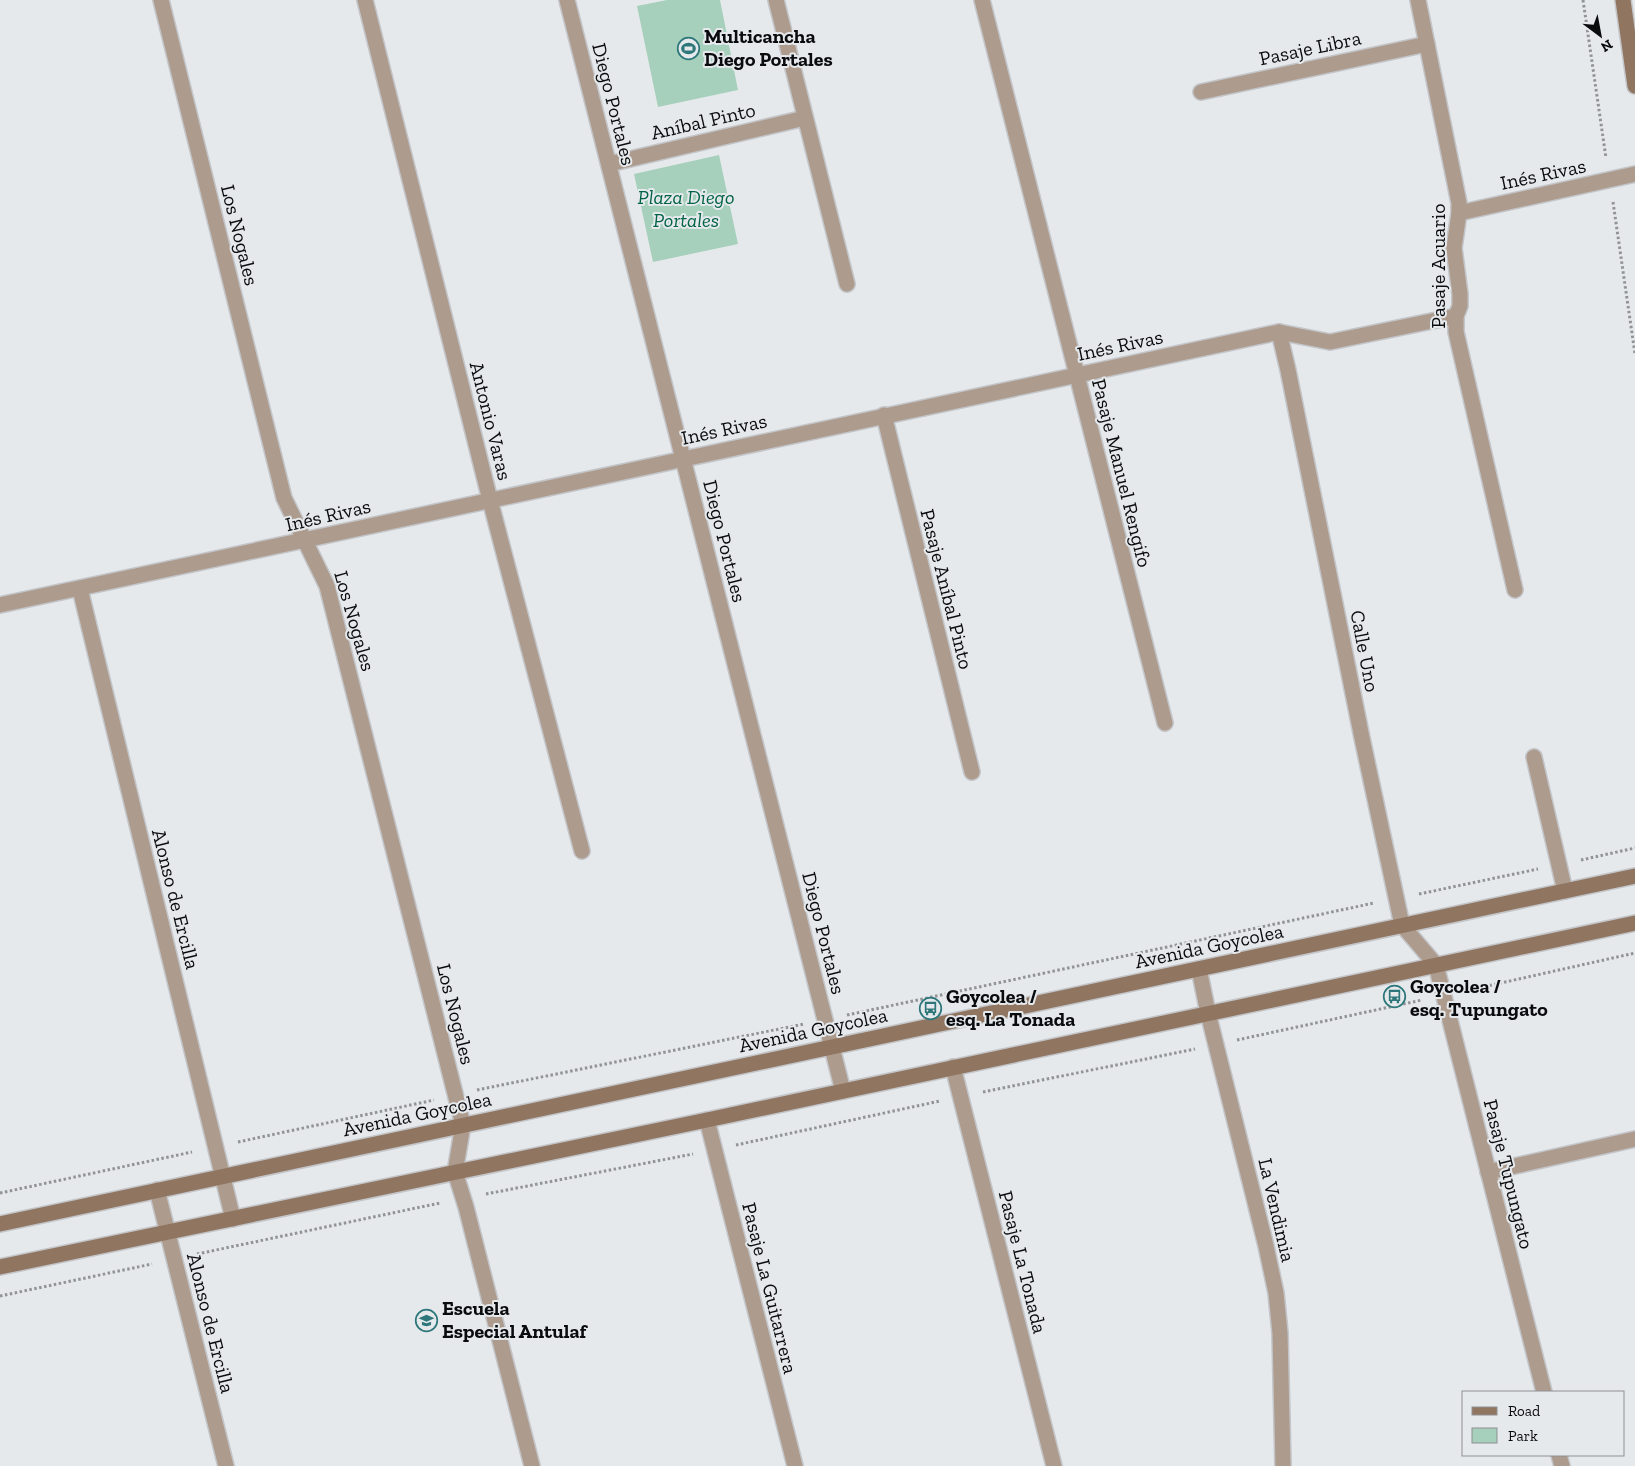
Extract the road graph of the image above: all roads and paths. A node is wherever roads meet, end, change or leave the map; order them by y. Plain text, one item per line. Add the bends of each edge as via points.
1 (161, 0) edge
2 (365, 0) edge
3 (567, 0) edge
4 (776, 0) edge
5 (982, 0) edge
6 (1418, 0) edge
7 (1623, 0) edge
8 (1427, 44) junction
9 (1635, 86) edge
10 (1201, 92) dead end
11 (806, 118) junction
12 (609, 164) junction
13 (1635, 174) edge
14 (1459, 212) junction
15 (847, 284) dead end
16 (1456, 316) junction
17 (1279, 332) junction
18 (1077, 375) junction
19 (884, 415) junction
20 (683, 459) junction
21 (490, 500) junction
22 (305, 541) junction
23 (80, 589) junction
24 (1515, 590) dead end
25 (1, 601) edge
26 (1165, 723) dead end
27 (1534, 757) dead end
28 (972, 772) dead end
29 (582, 851) dead end
30 (1635, 876) edge
31 (1565, 891) junction
32 (1635, 923) edge
33 (1402, 925) junction
34 (1635, 953) edge
35 (1436, 965) junction
36 (1199, 969) junction
37 (1444, 995) junction
38 (1208, 1013) junction
39 (1216, 1044) junction
40 (832, 1047) junction
41 (953, 1067) junction
42 (843, 1091) junction
43 (960, 1097) junction
44 (707, 1120) junction
45 (463, 1125) junction
46 (1635, 1138) edge
47 (715, 1150) junction
48 (455, 1172) junction
49 (1488, 1172) junction
50 (222, 1176) junction
51 (157, 1190) junction
52 (463, 1198) junction
53 (233, 1219) junction
54 (0, 1224) edge
55 (167, 1232) junction
56 (174, 1259) junction
57 (0, 1267) edge
58 (0, 1296) edge
59 (1544, 1391) edge
60 (226, 1466) edge
61 (532, 1466) edge
62 (795, 1466) edge
63 (1054, 1466) edge
64 (1284, 1466) edge

1 - 22 street, Los Nogales via 284,498
2 - 21 street, Antonio Varas
3 - 12 street, Diego Portales
4 - 11 street
5 - 18 street, Pasaje Manuel Rengifo
6 - 8 street, Pasaje Acuario
7 - 9 street
8 - 10 street, Pasaje Libra
8 - 14 street, Pasaje Acuario
11 - 12 street, Aníbal Pinto
11 - 15 street
12 - 20 street, Diego Portales
13 - 14 street, Inés Rivas
14 - 16 street, Pasaje Acuario via 1454,248 1460,294
16 - 17 street, Inés Rivas via 1330,342
16 - 24 street, Pasaje Acuario via 1456,332
17 - 18 street, Inés Rivas
17 - 33 street, Calle Uno
18 - 19 street, Inés Rivas
18 - 26 street, Pasaje Manuel Rengifo
19 - 20 street, Inés Rivas
19 - 28 street, Pasaje Aníbal Pinto
20 - 21 street, Inés Rivas
20 - 40 street, Diego Portales
21 - 22 street, Inés Rivas
21 - 29 street, Antonio Varas
22 - 23 street, Inés Rivas
22 - 45 street, Los Nogales via 327,586
23 - 25 street, Inés Rivas
23 - 50 street, Alonso de Ercilla
27 - 31 street
30 - 31 street, Avenida Goycolea
31 - 33 street, Avenida Goycolea
32 - 35 street
33 - 35 street, Calle Uno
33 - 36 street, Avenida Goycolea
34 - 37 path
35 - 37 street, Pasaje Tupungato
35 - 38 street
36 - 38 street, La Vendimia
36 - 40 street, Avenida Goycolea
37 - 39 path
37 - 49 street, Pasaje Tupungato
38 - 39 street, La Vendimia
38 - 41 street
39 - 43 path
39 - 64 street, La Vendimia via 1276,1294
40 - 42 street, Diego Portales
40 - 45 street, Avenida Goycolea
41 - 42 street
41 - 43 street, Pasaje La Tonada
42 - 44 street
43 - 47 path
43 - 63 street, Pasaje La Tonada
44 - 47 street, Pasaje La Guitarrera
44 - 48 street
45 - 48 street, Los Nogales
45 - 50 street, Avenida Goycolea
46 - 49 street
47 - 52 path
47 - 62 street, Pasaje La Guitarrera
48 - 52 street
48 - 53 street
49 - 59 street, Pasaje Tupungato
50 - 51 street, Avenida Goycolea
50 - 53 street, Alonso de Ercilla
51 - 54 street, Avenida Goycolea
51 - 55 street, Alonso de Ercilla
52 - 56 path
52 - 61 street
53 - 55 street
55 - 56 street, Alonso de Ercilla
55 - 57 street
56 - 58 path
56 - 60 street, Alonso de Ercilla

